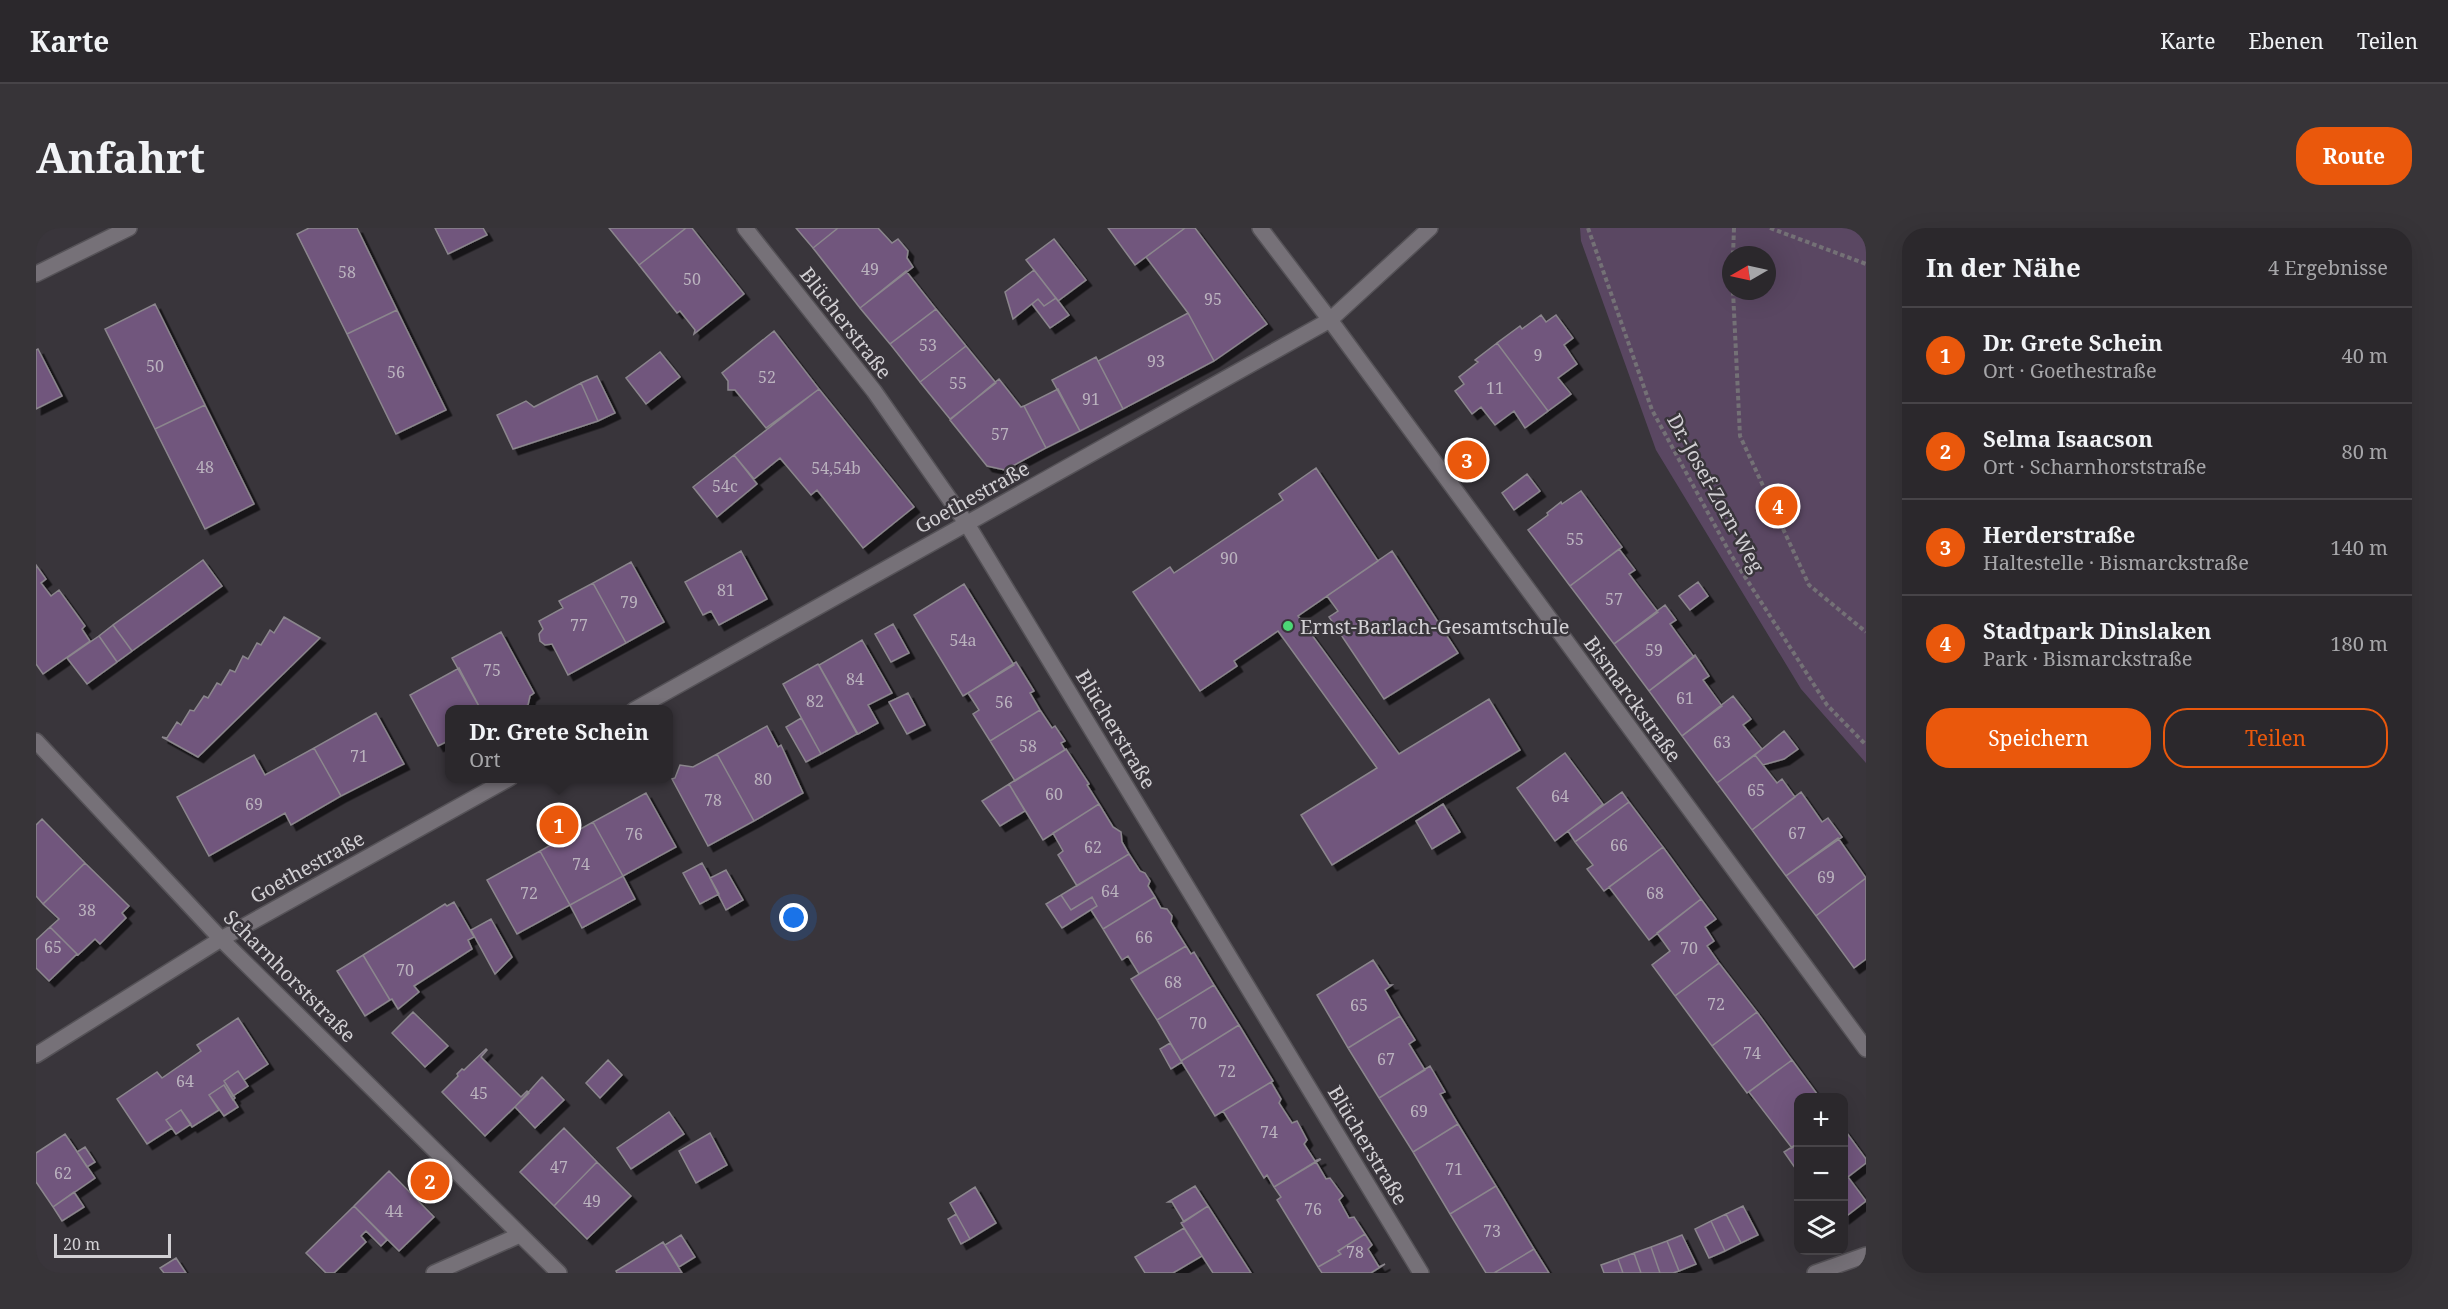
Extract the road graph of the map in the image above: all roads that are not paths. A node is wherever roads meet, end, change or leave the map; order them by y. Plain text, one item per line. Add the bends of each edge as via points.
1 (129, 228) edge
2 (745, 228) edge
3 (1260, 228) edge
4 (1430, 228) edge
5 (36, 274) edge
6 (1330, 320) junction
7 (967, 524) junction
8 (643, 705) edge
9 (36, 741) edge
10 (501, 783) edge
11 (221, 939) junction
12 (1866, 1050) edge
13 (36, 1055) edge
14 (520, 1235) junction
15 (1866, 1255) edge
16 (434, 1273) edge
17 (558, 1273) edge
18 (1421, 1273) edge
19 (1815, 1273) edge

1 - 5 street
2 - 7 street, Blücherstraße via 874,391
3 - 6 street, Bismarckstraße
4 - 6 street, Goethestraße
6 - 7 street, Goethestraße
6 - 12 street, Bismarckstraße
7 - 8 street, Goethestraße
7 - 18 street, Blücherstraße
9 - 11 street, Scharnhorststraße
10 - 11 street, Goethestraße
11 - 13 street, Goethestraße
11 - 14 street, Scharnhorststraße
14 - 16 street
14 - 17 street, Scharnhorststraße
15 - 19 street

